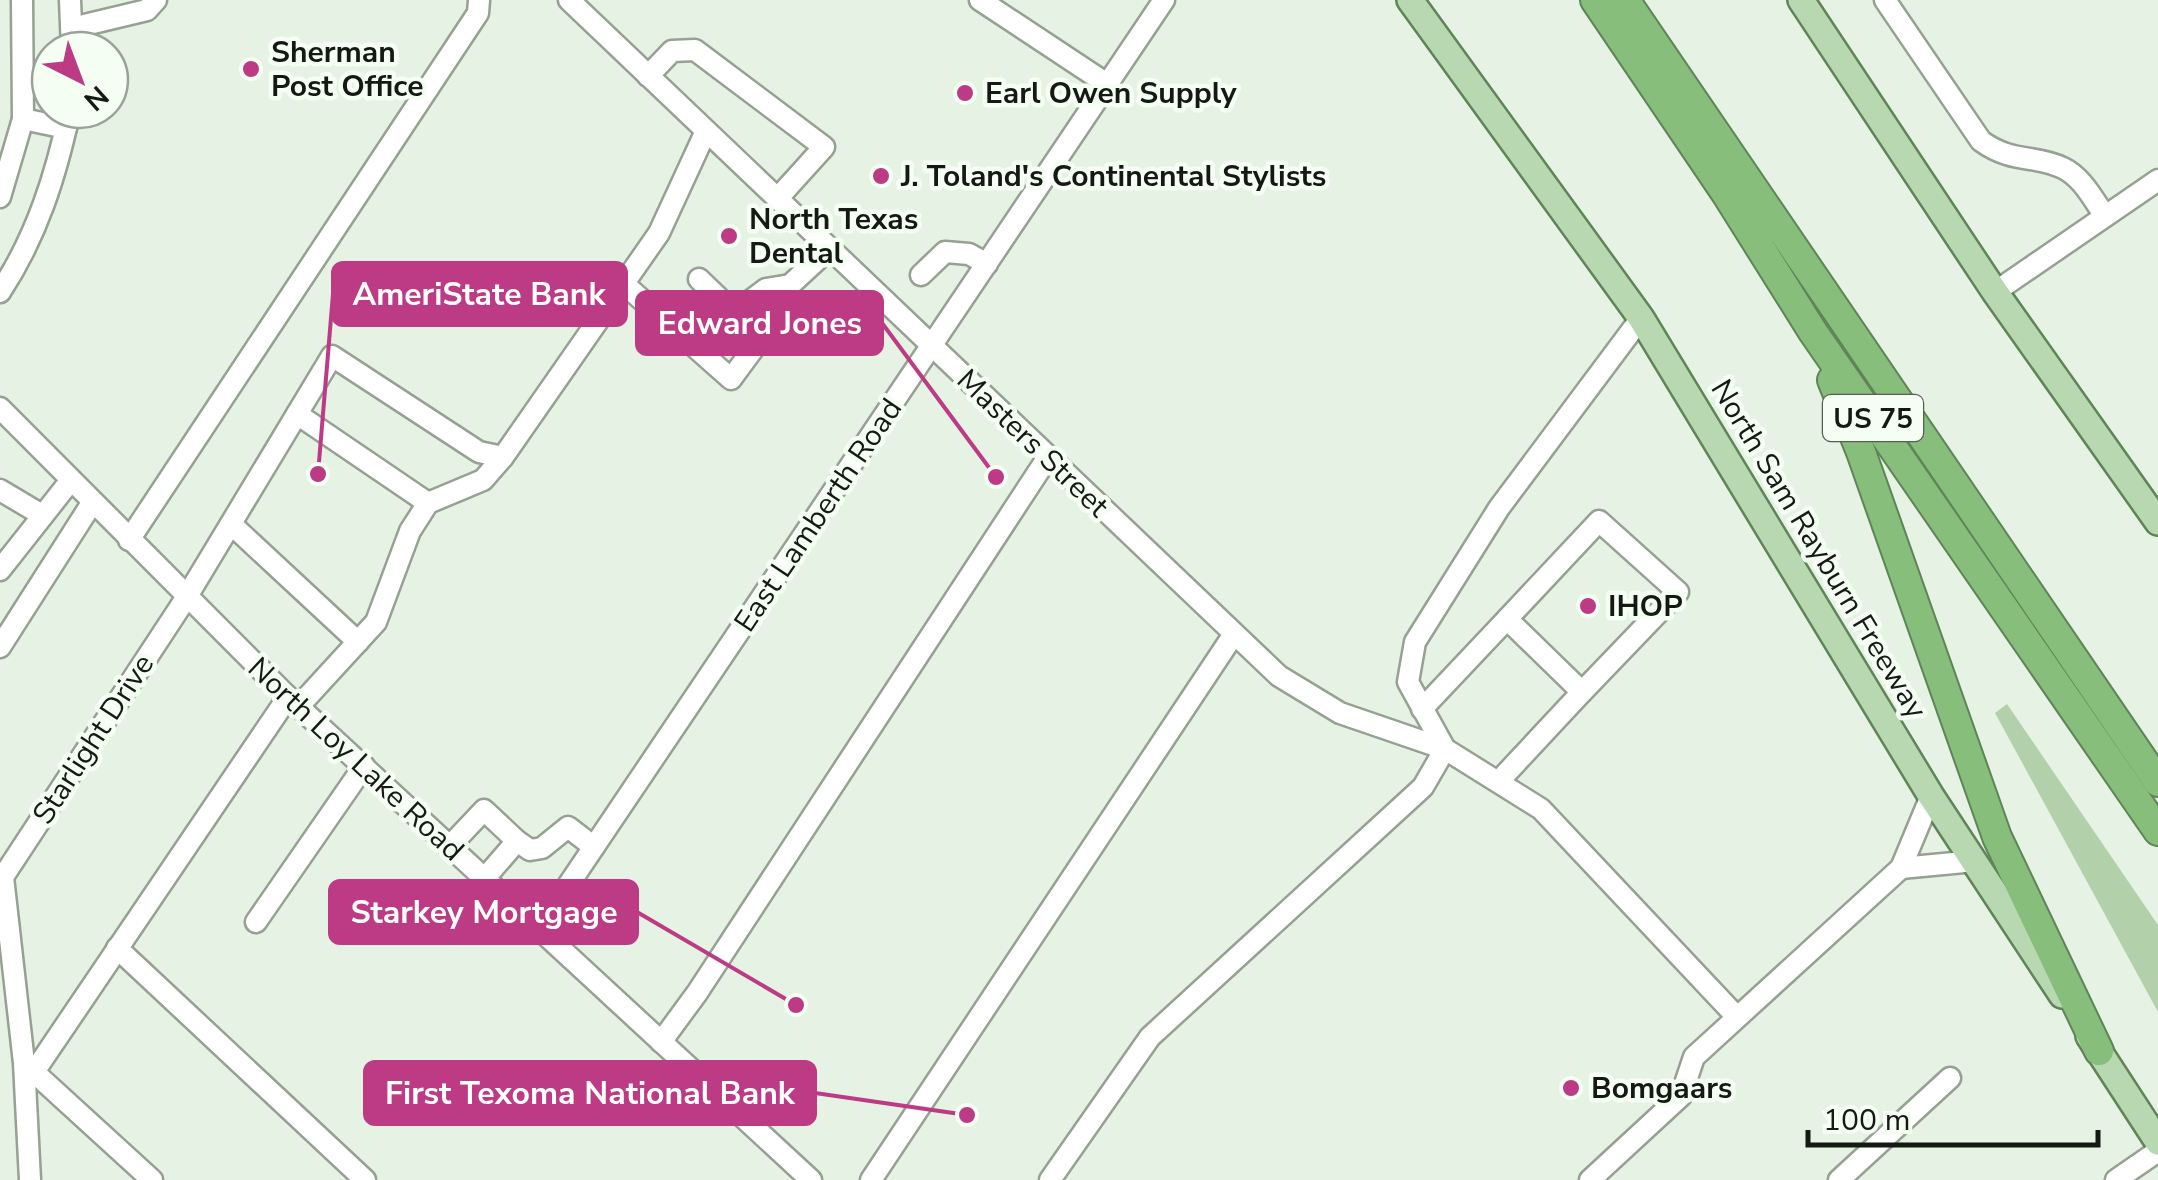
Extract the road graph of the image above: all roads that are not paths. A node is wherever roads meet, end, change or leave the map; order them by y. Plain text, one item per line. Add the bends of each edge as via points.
1 (22, 0) edge
2 (70, 0) edge
3 (156, 0) edge
4 (479, 0) edge
5 (569, 0) edge
6 (980, 0) edge
7 (1164, 0) edge
8 (1410, 0) edge
9 (1595, 0) edge
10 (1626, 0) edge
11 (1801, 0) edge
12 (1885, 0) edge
13 (72, 28) joint
14 (648, 76) junction
15 (1108, 84) junction
16 (23, 119) junction
17 (30, 119) edge
18 (66, 130) edge
19 (706, 131) junction
20 (2158, 180) edge
21 (0, 197) edge
22 (777, 199) junction
23 (2105, 216) junction
24 (830, 249) junction
25 (987, 264) junction
26 (921, 274) dead end
27 (699, 279) dead end
28 (624, 284) junction
29 (790, 285) junction
30 (0, 292) edge
31 (1995, 292) junction
32 (1641, 318) junction
33 (1813, 332) junction
34 (932, 346) junction
35 (0, 408) edge
36 (297, 414) junction
37 (504, 457) junction
38 (1048, 457) junction
39 (70, 480) junction
40 (0, 490) edge
41 (92, 503) junction
42 (428, 503) junction
43 (42, 516) junction
44 (2158, 522) edge
45 (231, 524) junction
46 (129, 540) junction
47 (0, 570) edge
48 (186, 598) junction
49 (1507, 619) junction
50 (1234, 634) junction
51 (358, 642) junction
52 (0, 647) edge
53 (1582, 692) junction
54 (293, 702) junction
55 (1422, 710) junction
56 (1445, 750) junction
57 (364, 766) junction
58 (1499, 781) junction
59 (2158, 782) edge
60 (1931, 796) junction
61 (2158, 831) edge
62 (517, 841) junction
63 (449, 847) junction
64 (594, 847) junction
65 (1974, 861) junction
66 (1901, 868) junction
67 (484, 879) junction
68 (256, 922) dead end
69 (538, 930) junction
70 (117, 948) junction
71 (1736, 1016) junction
72 (660, 1042) junction
73 (2099, 1051) junction
74 (28, 1067) junction
75 (1950, 1078) dead end
76 (2158, 1142) edge
77 (2158, 1151) edge
78 (30, 1180) edge
79 (152, 1180) edge
80 (364, 1180) edge
81 (811, 1180) edge
82 (871, 1180) edge
83 (1050, 1180) edge
84 (1590, 1180) edge
85 (1839, 1180) edge
86 (2116, 1180) edge

1 - 16 street
2 - 13 street
3 - 13 street via 146,10
4 - 46 street via 478,14
5 - 14 street, Masters Street
6 - 15 street
7 - 15 street, East Lamberth Road
8 - 32 main road, North Sam Rayburn Freeway
9 - 33 highway, US 75
10 - 59 highway, US 75
11 - 31 main road
12 - 23 street via 1981,141 1999,154 2063,168
14 - 19 street, Masters Street
14 - 22 street via 672,51 695,50 824,146
15 - 25 street, East Lamberth Road
16 - 17 street
16 - 21 street
18 - 30 street via 54,182
19 - 22 street, Masters Street
19 - 28 street via 659,233
20 - 23 street
22 - 24 street, Masters Street
23 - 31 street
24 - 29 street
24 - 34 street, Masters Street
25 - 26 street via 945,252
25 - 34 street, East Lamberth Road
27 - 29 street via 738,310 766,289
28 - 29 street via 731,379 779,314
28 - 37 street
31 - 44 main road
32 - 55 street via 1499,508 1415,642 1408,682
32 - 60 main road, North Sam Rayburn Freeway
33 - 61 highway, US 75
33 - 73 highway via 1997,837
34 - 38 street, Masters Street
34 - 64 street, East Lamberth Road
35 - 39 street, North Loy Lake Road
36 - 37 street, Starlight Drive via 332,356 479,452
36 - 42 street
36 - 45 street, Starlight Drive
37 - 42 street via 483,480
38 - 50 street, Masters Street
38 - 72 street
39 - 41 street, North Loy Lake Road
39 - 43 street
40 - 43 street
41 - 46 street, North Loy Lake Road
41 - 52 street
42 - 51 street via 410,531 376,622
43 - 47 street
45 - 48 street, Starlight Drive
45 - 51 street
46 - 48 street, North Loy Lake Road
48 - 54 street, North Loy Lake Road
48 - 74 street, Starlight Drive via 3,877
49 - 53 street
49 - 53 street via 1599,521 1678,592
49 - 55 street
50 - 56 street, Masters Street via 1279,676 1340,714
50 - 82 street
51 - 54 street
53 - 58 street
54 - 57 street, North Loy Lake Road
54 - 70 street
55 - 56 street
56 - 58 street, Masters Street
56 - 83 street via 1423,786 1150,1038
57 - 63 street, North Loy Lake Road
57 - 68 street
58 - 71 street, Masters Street via 1541,809
60 - 65 main road, North Sam Rayburn Freeway
60 - 66 street
62 - 63 street via 484,810
62 - 64 street via 530,850 542,848 568,827
62 - 67 street
63 - 67 street, North Loy Lake Road
64 - 69 street, East Lamberth Road
65 - 66 street
65 - 73 main road, North Sam Rayburn Freeway
66 - 71 street
67 - 69 street, North Loy Lake Road
69 - 72 street, North Loy Lake Road
70 - 74 street
70 - 80 street
71 - 84 street via 1694,1056 1681,1096
72 - 81 street, North Loy Lake Road
73 - 76 main road, North Sam Rayburn Freeway
74 - 78 street, Starlight Drive
74 - 79 street
75 - 85 street
77 - 86 street

